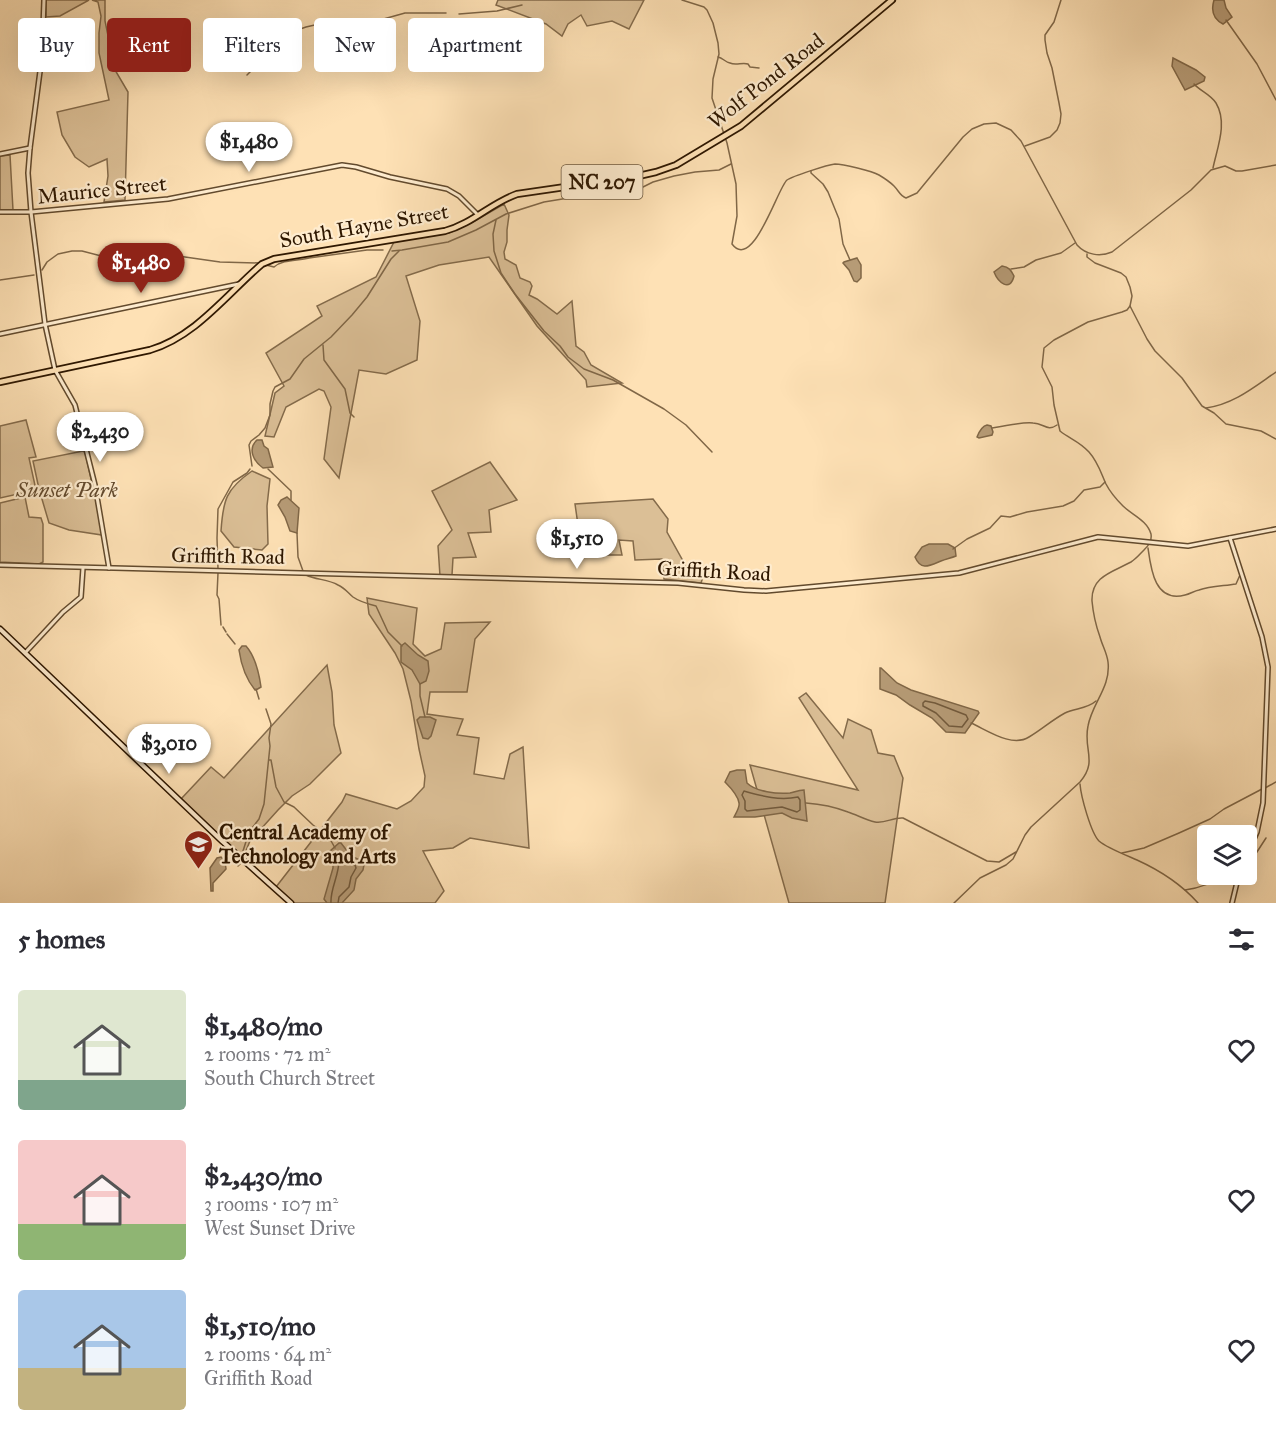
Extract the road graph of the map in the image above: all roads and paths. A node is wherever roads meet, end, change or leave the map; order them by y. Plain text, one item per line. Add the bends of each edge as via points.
1 (44, 0) edge
2 (892, 0) edge
3 (30, 148) junction
4 (0, 154) edge
5 (0, 212) edge
6 (31, 212) junction
7 (478, 215) junction
8 (241, 284) junction
9 (45, 324) junction
10 (0, 334) edge
11 (55, 370) junction
12 (0, 382) edge
13 (1276, 529) edge
14 (1230, 538) junction
15 (0, 565) edge
16 (83, 568) junction
17 (109, 568) junction
18 (0, 629) edge
19 (25, 653) junction
20 (1257, 832) edge
21 (1236, 885) edge
22 (291, 903) edge
23 (1232, 903) edge

1 - 3 street via 42,56
2 - 7 main road, Wolf Pond Road / NC 207 via 748,120 676,165 657,172 517,194
3 - 4 street
3 - 6 street
5 - 6 street, Maurice Street
6 - 7 street, Maurice Street via 168,199 342,165 447,189
6 - 9 street
7 - 8 main road, South Hayne Street / NC 207 via 445,231 274,259 262,264
8 - 9 street
8 - 11 main road, South Hayne Street / NC 207 via 170,344
9 - 10 street
9 - 11 street
11 - 12 main road, South Hayne Street / NC 207
11 - 17 street via 75,405
13 - 14 street, Griffith Road
14 - 17 street, Griffith Road via 1188,546 1098,537 959,573 766,591 657,582
14 - 20 street via 1268,667 1262,810
15 - 16 street, Griffith Road
16 - 17 street, Griffith Road
16 - 19 street via 81,597
18 - 19 main road
19 - 22 main road
21 - 23 street

